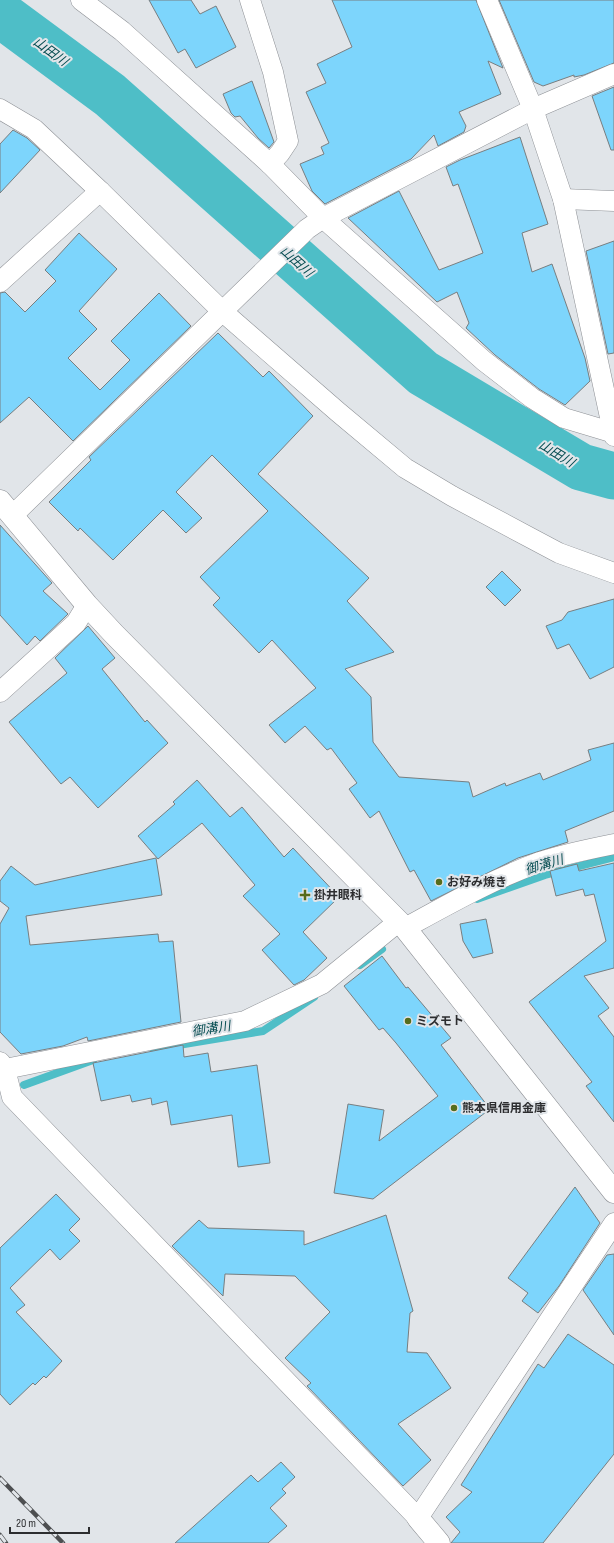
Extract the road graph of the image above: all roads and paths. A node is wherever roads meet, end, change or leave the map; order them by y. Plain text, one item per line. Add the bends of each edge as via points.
1 (80, 0) edge
2 (250, 0) edge
3 (487, 0) edge
4 (614, 74) edge
5 (0, 109) edge
6 (533, 109) junction
7 (270, 164) junction
8 (100, 191) junction
9 (563, 199) junction
10 (614, 201) edge
11 (315, 224) junction
12 (0, 282) edge
13 (228, 307) junction
14 (613, 434) edge
15 (7, 508) edge
16 (614, 573) edge
17 (87, 605) junction
18 (0, 692) edge
19 (614, 844) edge
20 (402, 925) junction
21 (2, 1066) edge
22 (614, 1192) edge
23 (614, 1223) edge
24 (418, 1518) junction
25 (439, 1543) edge

1 - 7 street via 122,30
2 - 7 street via 273,72 288,141
3 - 6 street
4 - 6 street
5 - 8 street via 34,129
6 - 9 street
6 - 11 street
7 - 11 street
8 - 12 street
8 - 13 street
9 - 10 street
9 - 14 street
11 - 13 street
11 - 14 street via 532,398 564,418
13 - 15 street
13 - 16 street via 338,412 405,468 526,536
15 - 17 street
17 - 18 street via 76,623
17 - 20 street
19 - 20 street via 539,862
20 - 21 street via 322,984 245,1021
20 - 22 street
21 - 24 street via 12,1097
23 - 24 street
24 - 25 street

